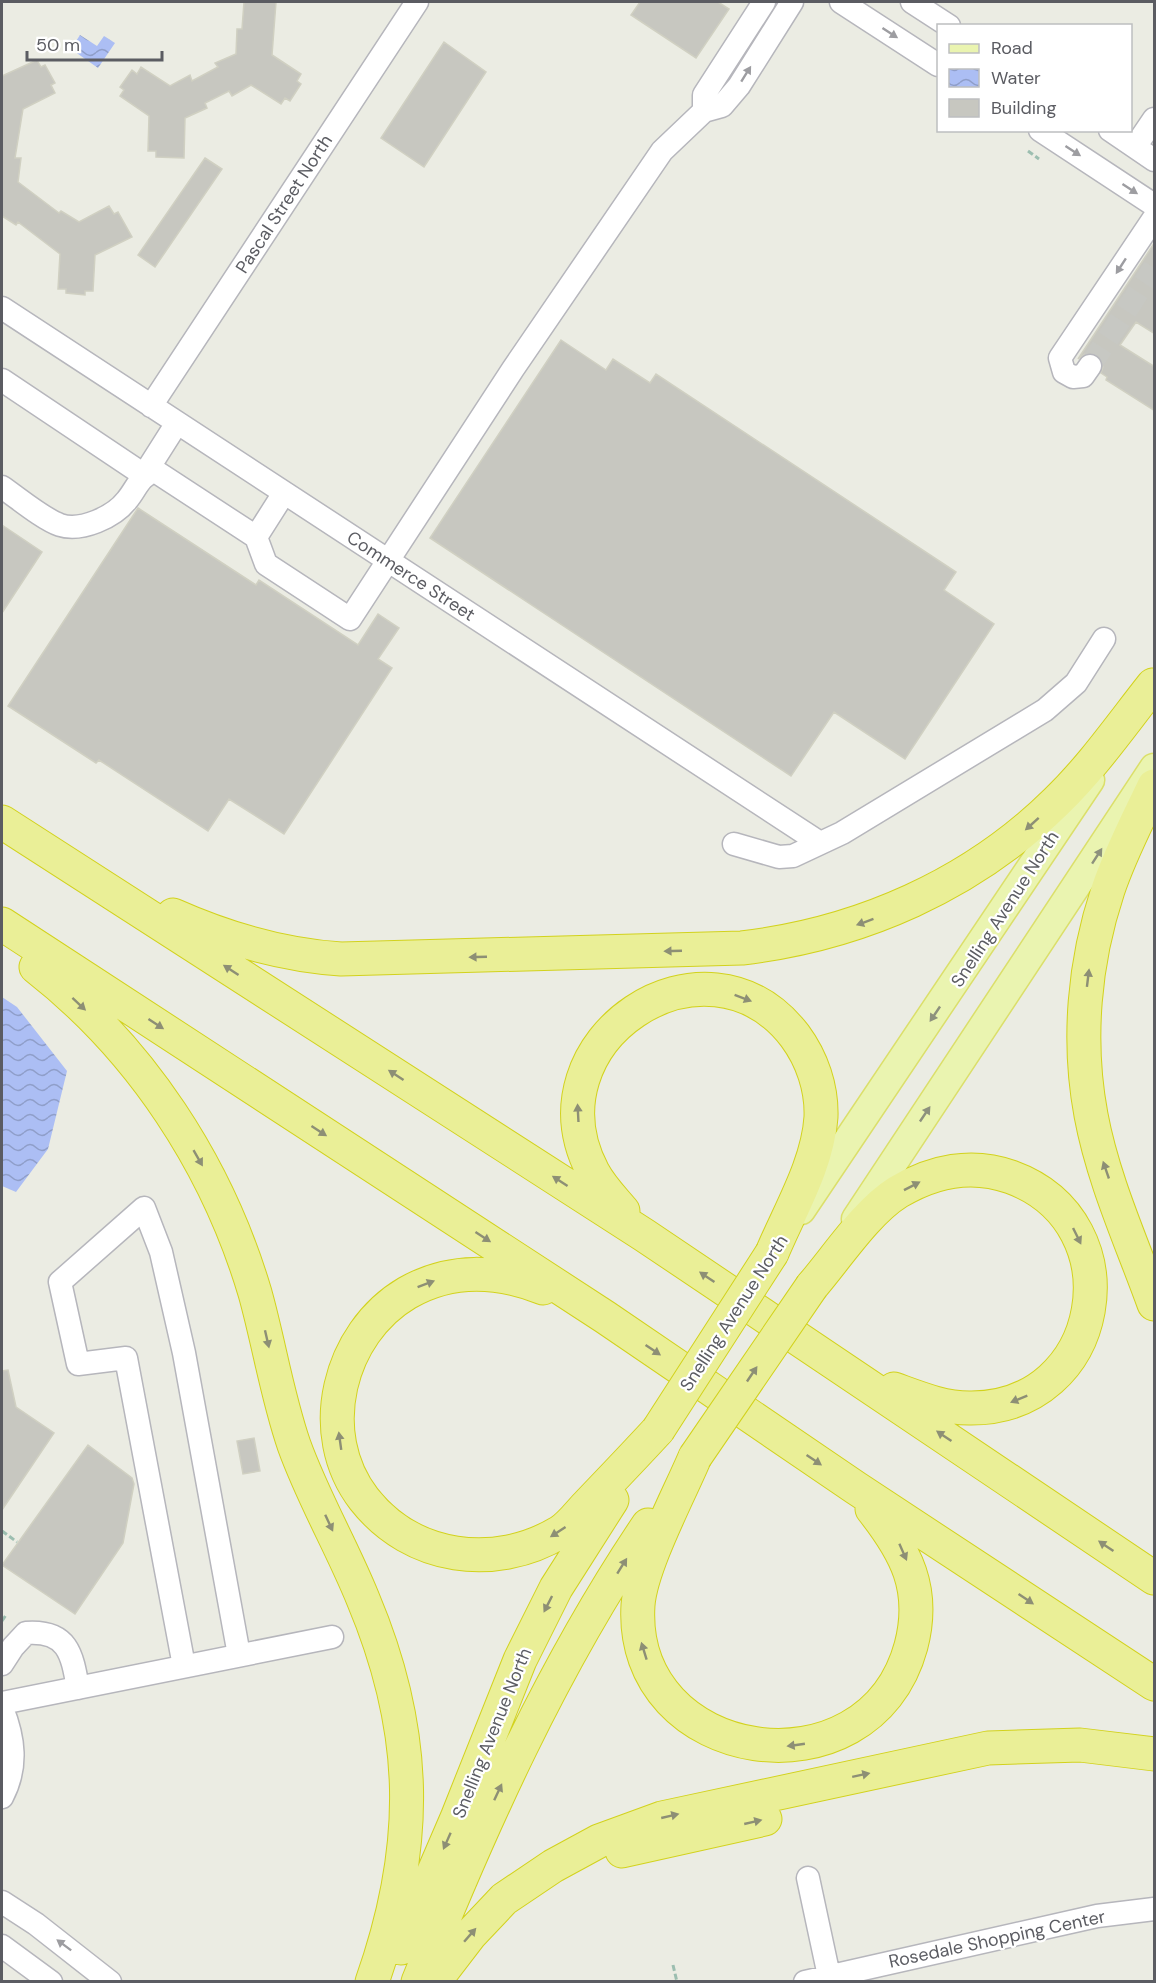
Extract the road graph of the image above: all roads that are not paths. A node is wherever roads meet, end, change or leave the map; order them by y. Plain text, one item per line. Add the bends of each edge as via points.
1 (417, 2) edge
2 (764, 2) edge
3 (792, 2) edge
4 (841, 2) edge
5 (912, 2) edge
6 (946, 24) edge
7 (937, 64) edge
8 (704, 111) junction
9 (1155, 118) edge
10 (1043, 132) edge
11 (1113, 132) edge
12 (1135, 147) junction
13 (1155, 160) edge
14 (1155, 205) edge
15 (1155, 218) edge
16 (2, 308) edge
17 (1090, 366) tunnel mouth
18 (2, 380) edge
19 (151, 406) junction
20 (177, 423) junction
21 (144, 475) junction
22 (2, 488) edge
23 (284, 493) junction
24 (256, 537) junction
25 (388, 561) junction
26 (1104, 639) dead end
27 (1154, 684) edge
28 (1155, 768) edge
29 (1155, 786) edge
30 (7, 826) edge
31 (820, 843) junction
32 (734, 844) dead end
33 (2, 924) edge
34 (2, 940) edge
35 (644, 1235) junction
36 (772, 1253) junction
37 (812, 1286) junction
38 (1155, 1305) edge
39 (605, 1317) junction
40 (826, 1356) junction
41 (658, 1431) junction
42 (695, 1457) junction
43 (856, 1488) junction
44 (1155, 1578) edge
45 (332, 1637) dead end
46 (239, 1655) junction
47 (2, 1664) edge
48 (184, 1666) junction
49 (1155, 1684) edge
50 (78, 1688) junction
51 (2, 1703) edge
52 (4, 1726) edge
53 (1155, 1754) edge
54 (1155, 1765) edge
55 (2, 1797) edge
56 (553, 1866) junction
57 (808, 1878) dead end
58 (2, 1902) edge
59 (1155, 1909) edge
60 (2, 1946) edge
61 (829, 1976) junction
62 (51, 1982) edge
63 (110, 1982) edge
64 (372, 1982) edge
65 (386, 1982) edge
66 (418, 1982) edge
67 (434, 1982) edge
68 (805, 1982) edge

1 - 19 street, Pascal Street North
2 - 8 street via 704,95
8 -> 3 street via 722,106 739,86
4 -> 7 street
5 - 6 street
8 - 25 street via 662,152 513,369
9 - 12 street
10 -> 14 street
11 - 12 street
12 - 13 street
15 -> 17 street via 1060,358 1064,372 1073,377 1083,376
16 - 19 street, Commerce Street
18 - 21 street
19 - 20 street, Commerce Street
20 - 21 street
20 - 23 street, Commerce Street
21 - 22 street via 126,502 105,518 87,525 61,525
21 - 24 street via 155,471
23 - 24 street
23 - 25 street, Commerce Street
24 - 25 street via 266,564 350,619
25 - 31 street, Commerce Street
26 - 31 street via 1076,683 1045,710 842,834
27 -> 30 highway via 1057,802 978,864 868,921 766,946 466,957 309,957 278,952 199,927
27 -> 36 main road, Snelling Avenue North
37 -> 28 main road, Snelling Avenue North
38 -> 29 highway via 1100,1151 1087,1080 1084,1023 1096,932 1108,889
35 -> 30 highway
31 - 32 street via 793,856 779,857
33 -> 39 highway
34 -> 64 highway via 73,999 115,1041 166,1106 206,1172 245,1262 295,1446 379,1637 400,1715 407,1802 393,1914
35 -> 36 highway via 592,1170 579,1127 577,1104 582,1080 599,1044 638,1006 691,990 713,990 756,1003 787,1026 813,1067 819,1090 818,1138
40 -> 35 highway
36 - 41 highway, Snelling Avenue North, bridge
37 -> 40 highway via 878,1209 897,1193 938,1174 960,1170 1003,1174 1049,1199 1071,1224 1089,1268 1091,1301 1074,1352 1051,1381 1007,1404 970,1408 936,1404 893,1389
42 -> 37 highway, Snelling Avenue North, bridge
41 -> 39 highway via 562,1530 518,1551 492,1555 447,1553 423,1545 383,1517 364,1498 352,1477 338,1427 342,1382 362,1335 396,1300 439,1279 490,1274 540,1287
39 -> 43 highway
44 -> 40 highway
41 -> 65 highway, Snelling Avenue North via 568,1568 538,1622
43 -> 42 highway via 898,1541 907,1561 916,1608 907,1660 892,1689 855,1724 811,1743 764,1746 713,1731 676,1706 650,1670 642,1648 638,1602 645,1574
66 -> 42 highway, Snelling Avenue North via 483,1824 567,1656
43 -> 49 highway
45 - 46 street
46 - 48 street
46 - 48 street via 184,1353 161,1252 144,1208 60,1282 78,1364 126,1358
47 - 50 street via 26,1634 43,1632 72,1654
48 - 50 street
50 - 51 street
52 - 55 street via 14,1768
56 -> 53 highway via 599,1841 662,1818 987,1749 1080,1745
56 -> 54 highway via 970,1774 1077,1765
67 -> 56 highway via 504,1899
57 - 61 street
63 -> 58 street
59 - 61 street, Rosedale Shopping Center via 1097,1916
60 - 62 street
61 - 68 street, Rosedale Shopping Center

